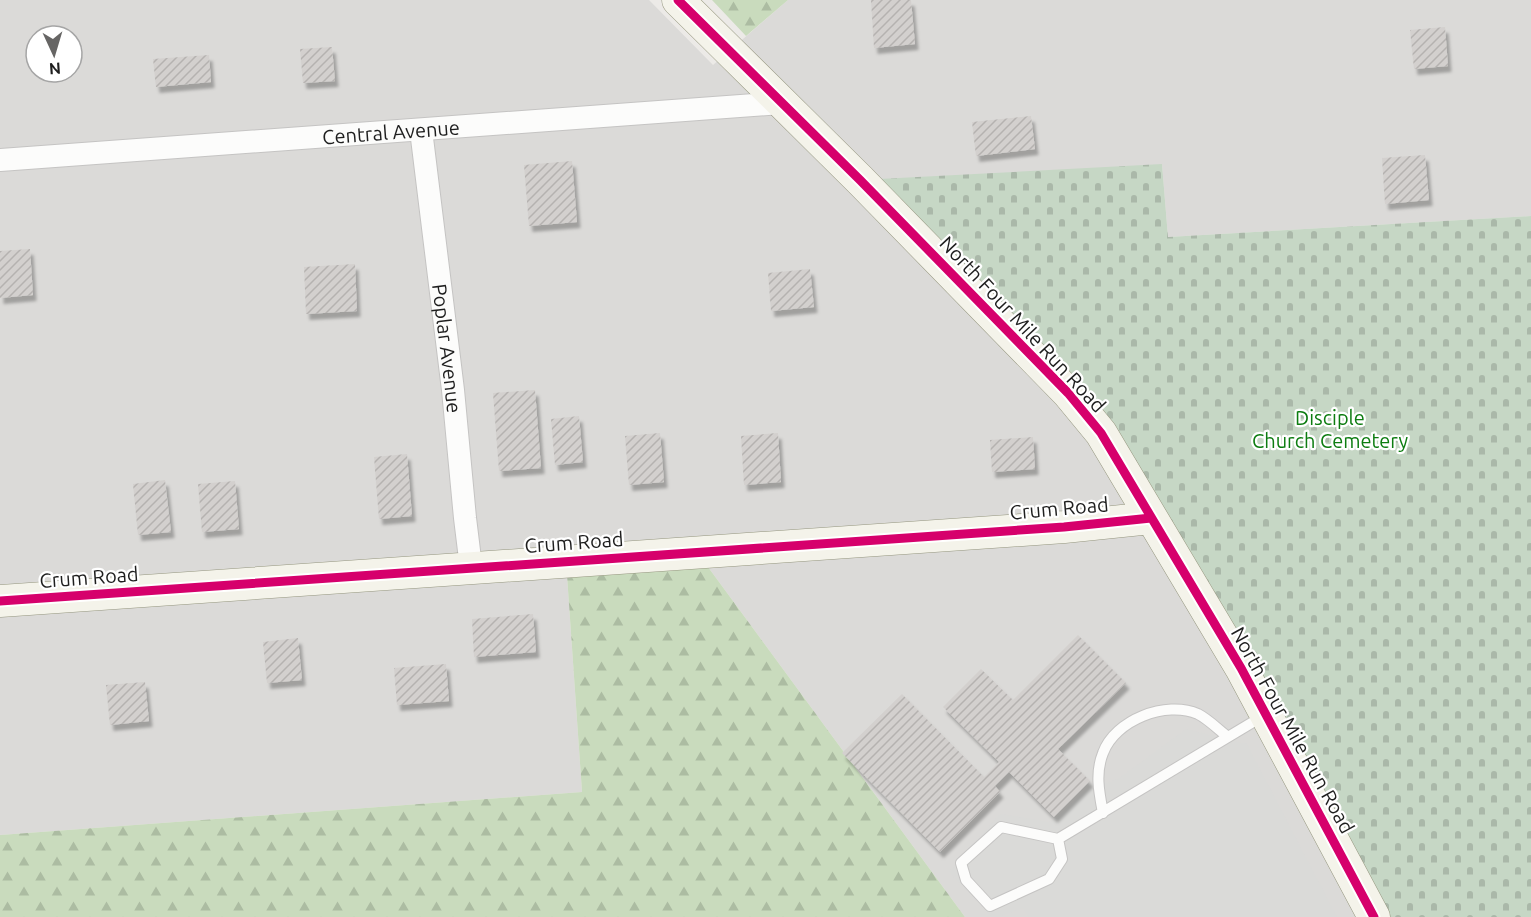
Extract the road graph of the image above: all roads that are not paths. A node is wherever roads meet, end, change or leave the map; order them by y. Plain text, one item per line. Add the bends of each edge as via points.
1 (678, 0) edge
2 (781, 103) junction
3 (421, 130) junction
4 (0, 160) edge
5 (1151, 518) junction
6 (471, 567) junction
7 (0, 601) edge
8 (1265, 714) junction
9 (1228, 737) junction
10 (1103, 813) junction
11 (1058, 839) junction
12 (1374, 917) edge

1 - 2 street, North Four Mile Run Road
2 - 3 street, Central Avenue
2 - 5 street, North Four Mile Run Road via 1068,393 1101,433
3 - 4 street, Central Avenue
3 - 6 street, Poplar Avenue
5 - 6 street, Crum Road
5 - 8 street, North Four Mile Run Road
6 - 7 street, Crum Road
8 - 9 lane
8 - 12 street, North Four Mile Run Road
9 - 10 lane
9 - 10 lane via 1198,714 1173,710 1144,714 1120,729 1103,751 1097,777
10 - 11 lane
11 - 11 lane via 1001,826 961,863 966,880 990,906 1049,879 1062,859

